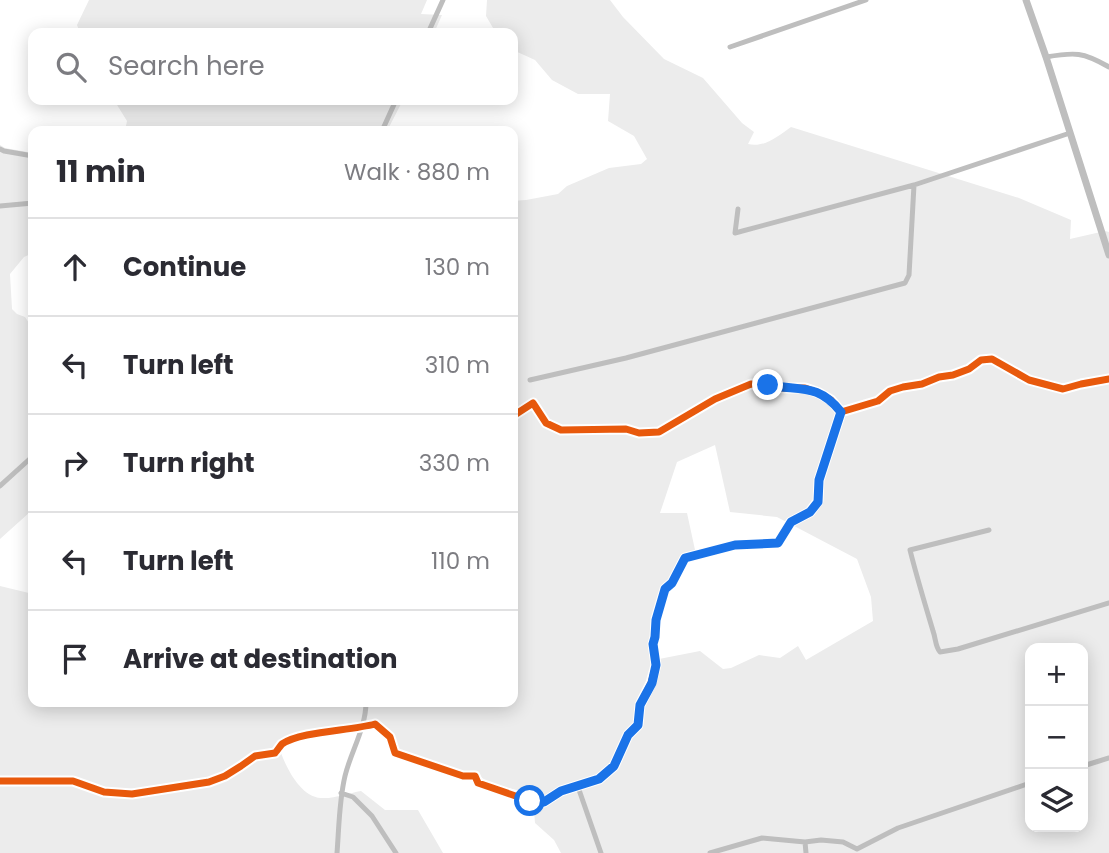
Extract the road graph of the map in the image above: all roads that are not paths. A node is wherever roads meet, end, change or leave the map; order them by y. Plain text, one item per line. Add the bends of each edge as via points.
1 (443, 0) edge
2 (866, 0) edge
3 (1026, 0) edge
4 (430, 28) edge
5 (730, 47) dead end
6 (1046, 57) junction
7 (1109, 67) edge
8 (395, 105) edge
9 (384, 126) edge
10 (1070, 133) junction
11 (0, 149) edge
12 (28, 155) edge
13 (914, 186) junction
14 (28, 203) edge
15 (0, 206) edge
16 (738, 209) dead end
17 (1109, 255) edge
18 (1109, 379) edge
19 (530, 380) dead end
20 (841, 412) junction
21 (518, 413) edge
22 (28, 461) edge
23 (0, 486) edge
24 (989, 530) dead end
25 (1109, 603) edge
26 (366, 707) edge
27 (362, 727) junction
28 (1109, 758) edge
29 (1088, 764) edge
30 (0, 781) edge
31 (577, 785) junction
32 (1025, 785) edge
33 (341, 793) junction
34 (805, 842) junction
35 (337, 853) edge
36 (396, 853) edge
37 (601, 853) edge
38 (710, 853) edge
39 (806, 853) edge

1 - 4 street
2 - 5 street
3 - 6 street
6 - 7 street via 1074,52
6 - 10 street
8 - 9 street
10 - 13 street
10 - 17 street
11 - 12 street
13 - 16 street via 734,233
13 - 19 street via 905,283
14 - 15 street
18 - 20 street via 1063,389 1029,380 992,359 981,360 953,375 890,391 878,401
20 - 21 street via 831,400 805,388 751,384 659,432 561,430 546,423 533,403
20 - 31 street via 819,480 818,502 791,522 778,543 735,545 685,558 665,589 656,620 656,665 640,705 638,725 628,735 614,766 599,779
22 - 23 street
24 - 25 street via 910,550 940,652
26 - 27 street
27 - 30 street via 300,736 282,744 275,753 254,756 225,776 157,791 104,792 73,781
27 - 31 street via 375,724 390,737 395,753 475,776 478,783 530,801 544,802
27 - 33 street
28 - 29 street
31 - 37 street
32 - 34 street via 898,828 857,849 843,842
33 - 35 street
33 - 36 street via 353,797 372,816
34 - 38 street via 762,838
34 - 39 street

